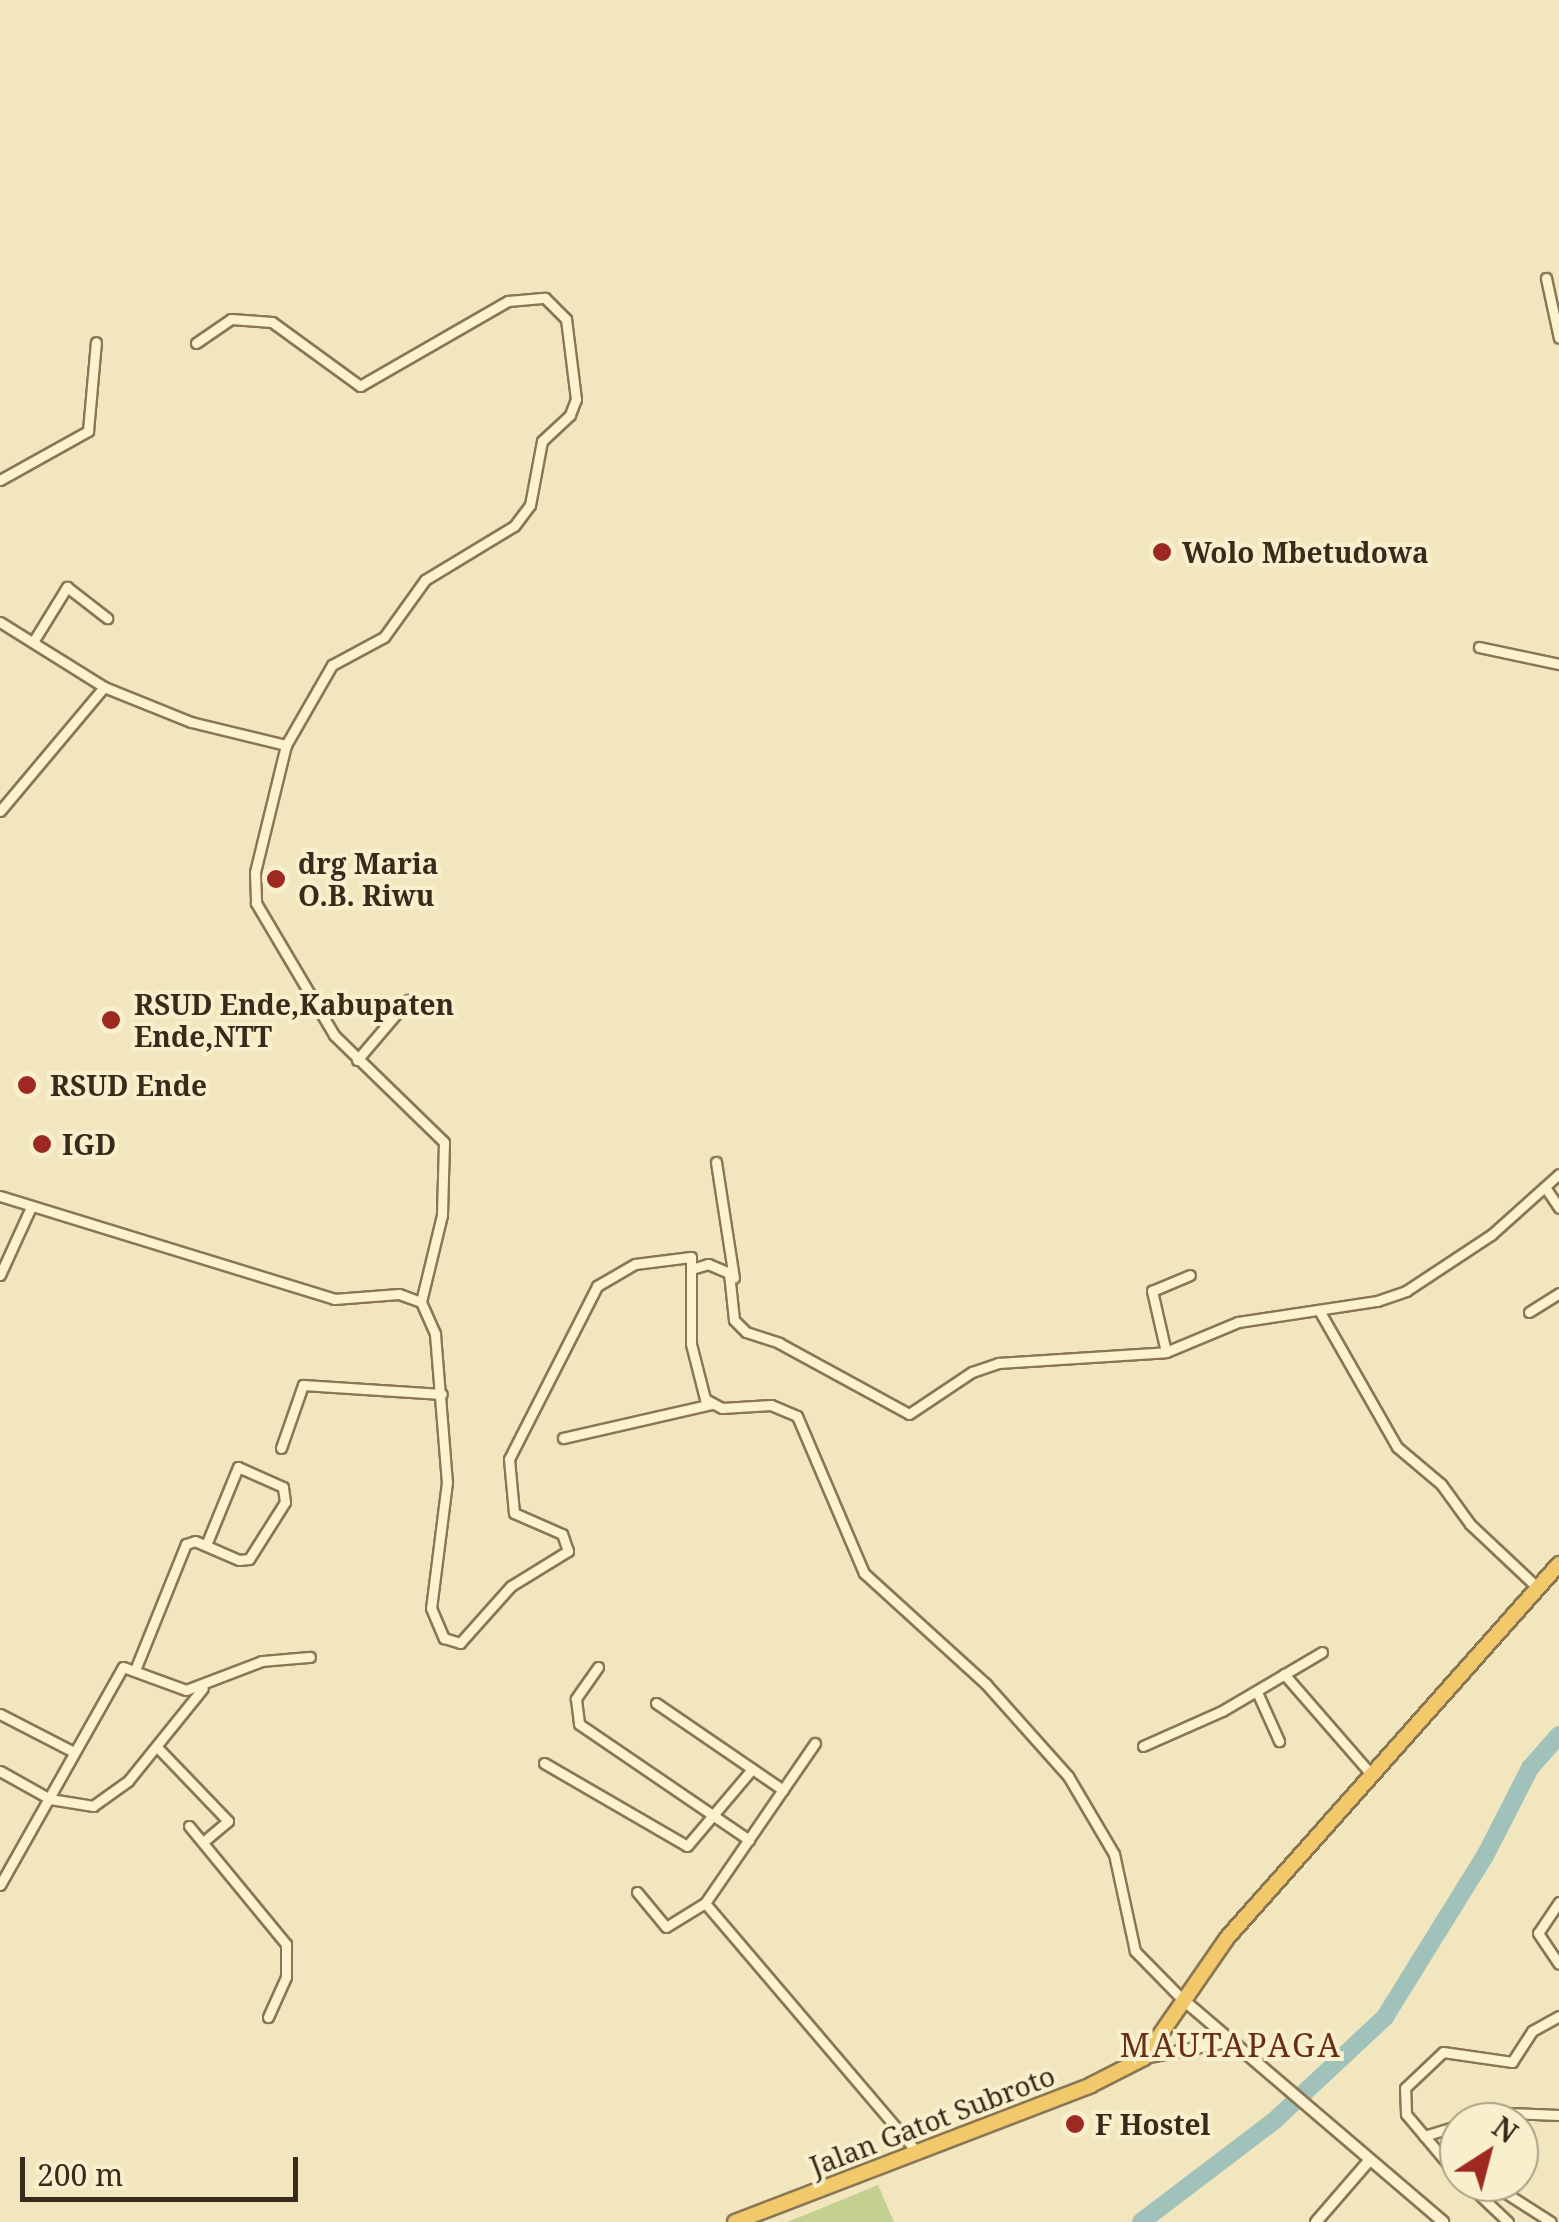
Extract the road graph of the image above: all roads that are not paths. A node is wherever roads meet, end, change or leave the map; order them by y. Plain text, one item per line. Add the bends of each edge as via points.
1 (1546, 278) dead end
2 (1559, 338) edge
3 (96, 342) dead end
4 (196, 343) dead end
5 (0, 480) edge
6 (106, 618) dead end
7 (0, 622) edge
8 (32, 642) junction
9 (1479, 647) dead end
10 (1559, 664) edge
11 (104, 688) junction
12 (286, 744) junction
13 (0, 811) edge
14 (408, 1000) dead end
15 (357, 1060) junction
16 (716, 1162) dead end
17 (1559, 1174) edge
18 (1545, 1187) junction
19 (0, 1196) edge
20 (31, 1207) junction
21 (1559, 1208) edge
22 (696, 1268) junction
23 (0, 1275) edge
24 (1190, 1275) dead end
25 (734, 1282) junction
26 (1559, 1293) edge
27 (421, 1302) junction
28 (1320, 1312) junction
29 (1529, 1312) dead end
30 (1166, 1352) junction
31 (442, 1394) junction
32 (711, 1404) junction
33 (563, 1438) dead end
34 (281, 1448) dead end
35 (206, 1544) junction
36 (1559, 1564) edge
37 (1538, 1588) junction
38 (1322, 1652) dead end
39 (310, 1657) dead end
40 (598, 1667) dead end
41 (135, 1670) junction
42 (1284, 1674) junction
43 (202, 1688) junction
44 (1257, 1692) junction
45 (656, 1703) dead end
46 (0, 1714) edge
47 (1279, 1740) dead end
48 (815, 1743) dead end
49 (1143, 1746) dead end
50 (158, 1748) junction
51 (74, 1752) junction
52 (544, 1763) dead end
53 (752, 1769) junction
54 (0, 1772) edge
55 (1370, 1773) junction
56 (783, 1790) junction
57 (50, 1799) junction
58 (717, 1816) junction
59 (190, 1826) dead end
60 (749, 1840) junction
61 (204, 1842) junction
62 (0, 1886) edge
63 (637, 1892) dead end
64 (1559, 1902) edge
65 (705, 1903) junction
66 (1559, 1964) edge
67 (1186, 2003) junction
68 (1559, 2016) edge
69 (268, 2018) dead end
70 (1227, 2042) junction
71 (1144, 2058) junction
72 (1439, 2131) edge
73 (1424, 2136) junction
74 (918, 2152) junction
75 (1439, 2154) edge
76 (1368, 2162) junction
77 (1489, 2202) edge
78 (1520, 2202) edge
79 (735, 2222) edge
80 (1316, 2222) edge
81 (1443, 2222) edge
82 (1508, 2222) edge
83 (1551, 2222) edge

1 - 2 street
3 - 5 street via 88,432
4 - 12 street via 231,319 272,322 360,386 519,297 545,298 566,318 576,399 570,415 542,441 530,505 514,526 425,580 386,635 332,665
6 - 8 street via 67,588
7 - 8 street
8 - 11 street
9 - 10 street
11 - 12 street via 191,722
11 - 13 street
12 - 15 street via 255,872 256,903 334,1035
14 - 15 street
15 - 27 street via 444,1142 442,1215
16 - 25 street
17 - 18 street
18 - 21 street
18 - 28 street via 1434,1275 1376,1302
19 - 20 street
20 - 23 street
20 - 27 street via 345,1302 399,1294
22 - 25 street via 718,1266
22 - 31 street via 692,1257 677,1255 635,1264 596,1286 508,1459 514,1512 562,1534 568,1551 511,1586 460,1643 439,1632 429,1586 446,1497
22 - 32 street via 691,1344
24 - 30 street via 1152,1291
25 - 30 street via 734,1320 746,1332 779,1343 909,1414 972,1372 998,1363
26 - 29 street
27 - 31 street via 435,1334
28 - 30 street via 1238,1322
28 - 37 street via 1397,1447
31 - 34 street via 303,1385
32 - 33 street
32 - 67 street via 771,1405 797,1416 864,1573 986,1684 1068,1776 1114,1854 1135,1950
35 - 35 street via 249,1559 285,1502 283,1488 238,1467
35 - 41 street via 186,1544
36 - 37 highway
37 - 55 highway
38 - 42 street
39 - 43 street via 262,1661
40 - 58 street via 576,1700 579,1724
41 - 43 street via 172,1688
41 - 51 street via 119,1670
42 - 44 street
42 - 55 street
43 - 50 street
44 - 47 street
44 - 49 street
45 - 53 street
46 - 51 street
48 - 56 street
50 - 57 street via 101,1803 82,1808
50 - 61 street via 228,1820
51 - 57 street
52 - 58 street via 683,1845 696,1843
53 - 56 street
53 - 58 street
54 - 57 street
55 - 67 highway via 1227,1938
56 - 60 street
57 - 62 street
58 - 60 street
59 - 61 street
60 - 65 street
61 - 69 street via 286,1944 286,1978
63 - 65 street via 666,1927
64 - 66 street via 1538,1933
65 - 74 street
67 - 70 street
67 - 71 highway
68 - 73 street via 1532,2032 1512,2062 1451,2050 1436,2056 1401,2095
70 - 71 street
70 - 76 street
71 - 74 highway, Jalan Gatot Subroto
72 - 73 street
73 - 75 street
74 - 79 highway, Jalan Gatot Subroto
76 - 80 street
76 - 81 street
77 - 82 street
78 - 83 street

